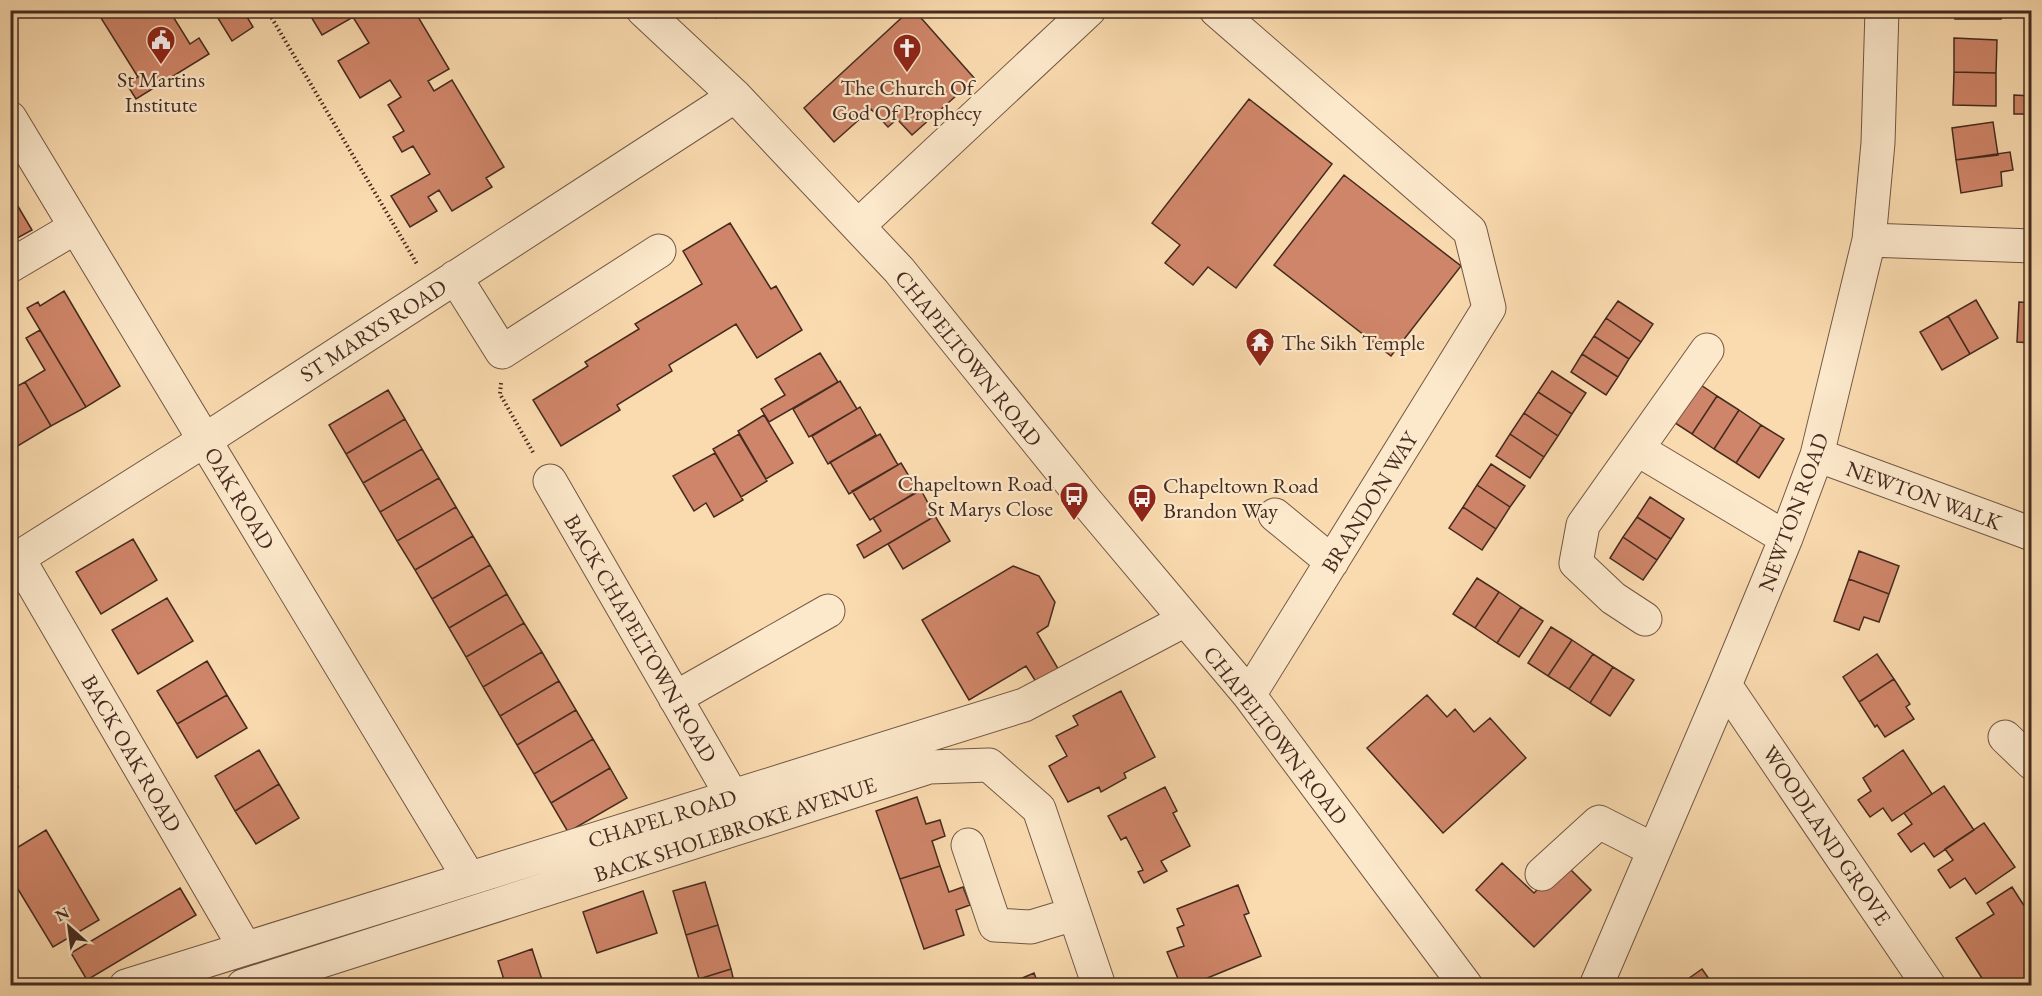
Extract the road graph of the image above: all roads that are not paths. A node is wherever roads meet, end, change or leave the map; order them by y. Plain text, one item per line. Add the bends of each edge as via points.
1 (643, 10) edge
2 (1089, 10) edge
3 (1216, 10) edge
4 (1882, 10) edge
5 (735, 96) junction
6 (10, 118) edge
7 (858, 226) junction
8 (76, 227) junction
9 (1869, 240) junction
10 (2031, 246) edge
11 (659, 251) dead end
12 (10, 266) edge
13 (444, 284) junction
14 (1707, 350) dead end
15 (205, 440) junction
16 (1637, 449) junction
17 (1817, 455) junction
18 (550, 481) road end
19 (1275, 515) dead end
20 (2031, 534) edge
21 (1786, 538) junction
22 (14, 560) edge
23 (1332, 562) junction
24 (828, 610) dead end
25 (1645, 619) dead end
26 (1185, 620) junction
27 (1725, 685) junction
28 (1249, 695) junction
29 (675, 698) junction
30 (2005, 737) dead end
31 (2031, 763) edge
32 (732, 796) junction
33 (968, 845) dead end
34 (1654, 850) junction
35 (1542, 874) dead end
36 (469, 878) junction
37 (1074, 914) junction
38 (245, 948) junction
39 (126, 986) edge
40 (243, 986) edge
41 (1099, 986) edge
42 (1466, 986) edge
43 (1596, 986) edge
44 (1929, 986) edge

1 - 5 street, CHAPELTOWN ROAD
2 - 7 street
3 - 23 street, BRANDON WAY via 1470,231 1489,308
4 - 9 street, NEWTON ROAD via 1878,143
5 - 7 street, CHAPELTOWN ROAD
5 - 13 street, ST MARYS ROAD
6 - 8 street, OAK ROAD
7 - 26 street, CHAPELTOWN ROAD via 899,270
8 - 12 street
8 - 15 street, OAK ROAD
9 - 10 street
9 - 17 street, NEWTON ROAD
11 - 13 street via 502,352
13 - 15 street, ST MARYS ROAD
14 - 16 street
15 - 22 street, ST MARYS ROAD
15 - 36 street, OAK ROAD
16 - 21 street
16 - 25 street via 1583,525 1576,563 1613,598
17 - 20 street, NEWTON WALK
17 - 21 street, NEWTON ROAD
18 - 29 street, BACK CHAPELTOWN ROAD
19 - 23 street
21 - 27 street, NEWTON ROAD
22 - 38 street, BACK OAK ROAD
23 - 28 street, BRANDON WAY
24 - 29 street
26 - 28 street, CHAPELTOWN ROAD
26 - 32 street, CHAPEL ROAD via 1024,705
27 - 34 street, NEWTON ROAD
27 - 44 street, WOODLAND GROVE
28 - 42 street, CHAPELTOWN ROAD
29 - 32 street, BACK CHAPELTOWN ROAD
30 - 31 street
32 - 36 street, CHAPEL ROAD
33 - 37 street via 995,925 1031,927
34 - 35 street via 1599,822
34 - 43 street, NEWTON ROAD
36 - 38 street, CHAPEL ROAD
37 - 40 street, BACK SHOLEBROKE AVENUE via 1039,809 989,765 929,767
37 - 41 street, BACK SHOLEBROKE AVENUE
38 - 39 street, CHAPEL ROAD

